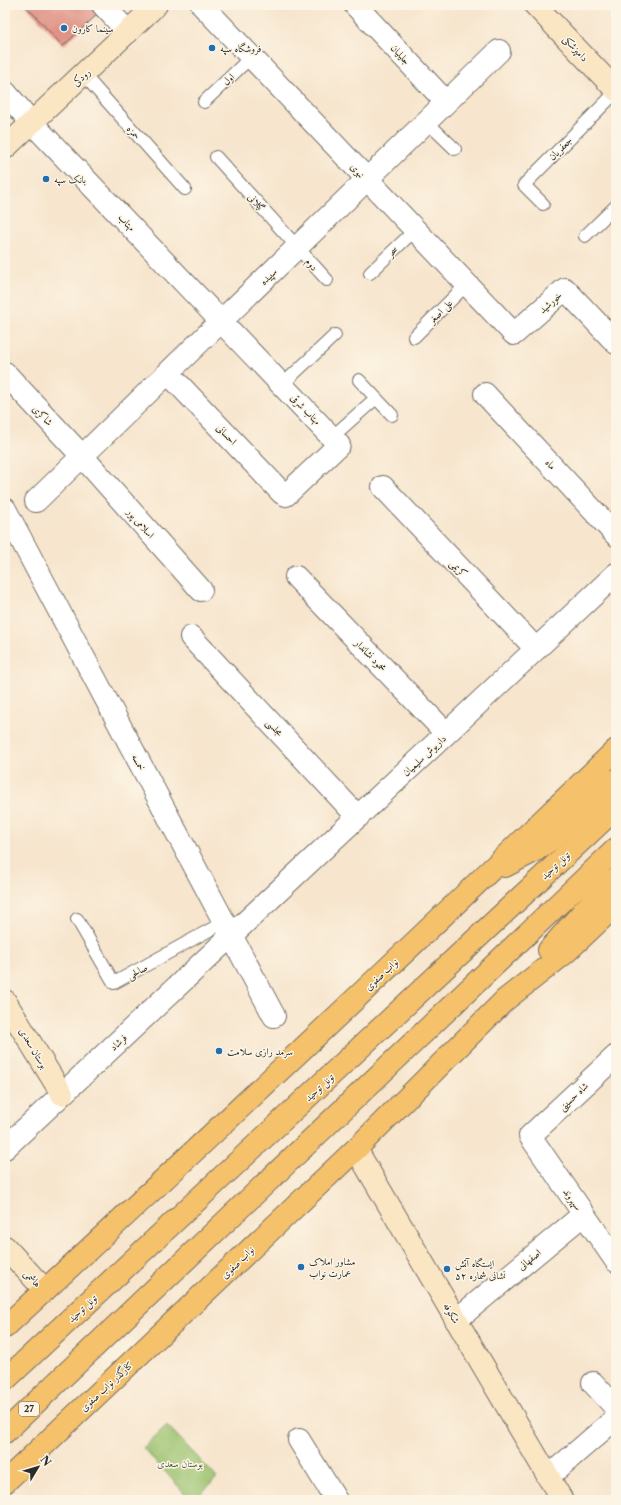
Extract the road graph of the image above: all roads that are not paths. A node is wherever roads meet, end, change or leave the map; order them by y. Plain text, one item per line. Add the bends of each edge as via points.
1 (103, 5) edge
2 (156, 5) edge
3 (202, 5) edge
4 (355, 5) edge
5 (535, 5) edge
6 (128, 32) junction
7 (499, 51) dead end
8 (251, 57) junction
9 (83, 74) junction
10 (616, 91) edge
11 (5, 92) edge
12 (204, 102) dead end
13 (446, 102) junction
14 (426, 121) junction
15 (32, 123) junction
16 (5, 148) edge
17 (455, 150) dead end
18 (216, 157) dead end
19 (367, 179) junction
20 (185, 189) dead end
21 (543, 204) dead end
22 (616, 206) edge
23 (415, 230) junction
24 (585, 236) dead end
25 (297, 247) junction
26 (370, 273) dead end
27 (327, 280) dead end
28 (466, 284) junction
29 (221, 321) junction
30 (514, 334) joint
31 (335, 335) dead end
32 (414, 337) dead end
33 (616, 343) edge
34 (168, 373) junction
35 (5, 374) edge
36 (359, 380) dead end
37 (282, 385) junction
38 (485, 394) dead end
39 (376, 398) junction
40 (392, 415) dead end
41 (332, 437) junction
42 (82, 456) junction
43 (383, 487) dead end
44 (36, 501) dead end
45 (5, 509) edge
46 (616, 535) edge
47 (616, 574) edge
48 (296, 577) dead end
49 (200, 590) dead end
50 (191, 637) dead end
51 (536, 649) junction
52 (446, 733) junction
53 (616, 750) edge
54 (616, 780) edge
55 (616, 808) edge
56 (358, 817) junction
57 (616, 849) edge
58 (483, 878) junction
59 (616, 879) edge
60 (616, 905) edge
61 (77, 919) dead end
62 (228, 929) junction
63 (505, 1000) junction
64 (5, 1001) edge
65 (274, 1016) dead end
66 (616, 1056) edge
67 (62, 1094) junction
68 (530, 1136) joint
69 (5, 1148) edge
70 (356, 1149) junction
71 (584, 1214) junction
72 (5, 1247) edge
73 (616, 1261) edge
74 (45, 1290) junction
75 (207, 1291) joint
76 (456, 1320) junction
77 (5, 1327) edge
78 (5, 1380) edge
79 (593, 1383) dead end
80 (616, 1408) edge
81 (616, 1418) edge
82 (5, 1432) edge
83 (299, 1440) dead end
84 (548, 1477) junction
85 (5, 1482) edge
86 (336, 1500) edge
87 (562, 1500) edge

1 - 6 street
2 - 6 street, رودکی
3 - 8 street, نبوی
4 - 13 street, جلیلیان
5 - 10 street, دامپزشکی
6 - 9 street, رودکی
7 - 13 street, سپیده
8 - 12 lane, اول
8 - 19 street, نبوی
9 - 15 street, رودکی
9 - 20 lane, حمزه
10 - 21 lane, جعفریان via 524,185
11 - 15 street, مهتاب
13 - 14 street, سپیده
14 - 17 lane
14 - 19 street, سپیده
15 - 16 street, رودکی
15 - 29 street, مهتاب
18 - 25 lane, گیلانی
19 - 23 street, نبوی
19 - 25 street, سپیده
22 - 24 lane
23 - 26 lane, سحر
23 - 28 street, نبوی
25 - 27 lane, دوم
25 - 29 street, سپیده
28 - 30 street, نبوی
28 - 32 lane, علی اصغر
29 - 34 street, سپیده
29 - 37 street, مهتاب شرقی
30 - 33 street, خورشید via 565,289
31 - 37 lane
34 - 41 street, احسانی via 286,495 340,445
34 - 42 street, سپیده
35 - 42 street, شاکری
36 - 39 lane
37 - 41 street, مهتاب شرقی
38 - 46 street, ماه
39 - 40 lane
39 - 41 lane
42 - 44 street, سپیده
42 - 49 street, اسلامی پور
43 - 51 street, کریمی
45 - 62 street, خمسه
47 - 51 street, داریوش سلیمیان
48 - 52 street, محمود نشاندار
50 - 56 street, مجلسی
51 - 52 street, داریوش سلیمیان
52 - 56 street, داریوش سلیمیان
53 - 58 main road, نواب صفوی
54 - 58 main road via 550,840
55 - 78 main road, تونل توحید
56 - 62 street, داریوش سلیمیان
57 - 82 main road, 27
58 - 74 main road, نواب صفوی
59 - 63 main road via 598,895
60 - 63 main road, نواب صفوی via 565,953
61 - 62 lane, صالحی via 114,983
62 - 65 street, خمسه
62 - 67 street, فرشاد
63 - 70 main road, نواب صفوی
64 - 67 street, بوستان سعدی
66 - 68 street, شاه حسینی
67 - 69 street, فرشاد
68 - 71 street, سپهروند
70 - 75 main road, نواب صفوی
70 - 76 street, شکوفه
71 - 73 street, سپهروند
71 - 76 street, اصفهانی
72 - 74 street, هاشمی
74 - 77 main road
75 - 85 main road, کنارگذر نواب صفوی
76 - 84 street, شکوفه
79 - 80 street
81 - 84 street
83 - 86 street
84 - 87 street, شکوفه

